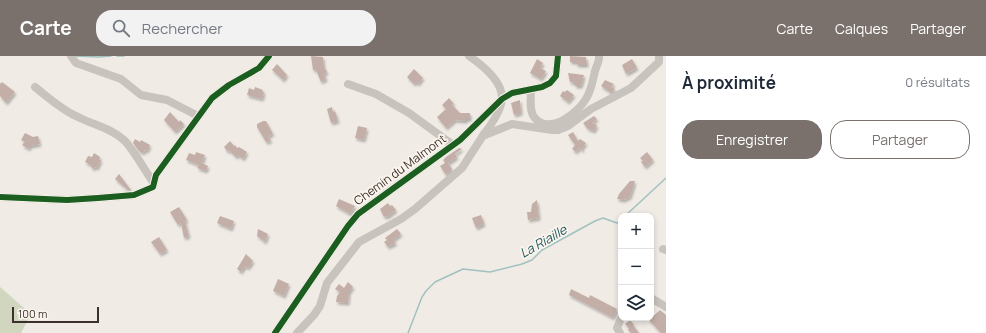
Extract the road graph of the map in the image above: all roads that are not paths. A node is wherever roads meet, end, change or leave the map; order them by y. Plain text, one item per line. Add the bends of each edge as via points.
1 (71, 56) edge
2 (269, 56) edge
3 (469, 56) edge
4 (558, 56) edge
5 (599, 56) edge
6 (659, 56) edge
7 (348, 84) dead end
8 (35, 87) dead end
9 (531, 90) junction
10 (502, 99) junction
11 (198, 116) junction
12 (484, 134) junction
13 (453, 145) junction
14 (153, 182) junction
15 (0, 197) edge
16 (654, 300) edge
17 (666, 307) edge
18 (620, 321) edge
19 (276, 333) edge
20 (297, 333) edge
21 (620, 333) edge

1 - 11 street via 76,63 121,80 141,95 166,100
2 - 11 street via 259,68 212,98
3 - 10 street via 482,65 499,86
4 - 9 street, Chemin du Malmont via 556,76 550,83
5 - 9 street via 588,96 579,108 563,120 553,124 542,124 534,116
6 - 12 street via 659,62 631,88 591,109 568,126 552,130 512,124 488,135
7 - 13 street via 376,94 409,113
8 - 14 street via 57,105 120,137
9 - 10 street, Chemin du Malmont via 512,93
10 - 12 street
10 - 13 street, Chemin du Malmont
11 - 14 street
12 - 20 street via 462,168 415,209 359,242 327,283 320,306 314,315
13 - 19 street, Chemin du Malmont via 358,214
14 - 15 street via 153,187 134,195 66,200
16 - 17 street
18 - 21 street via 617,328

